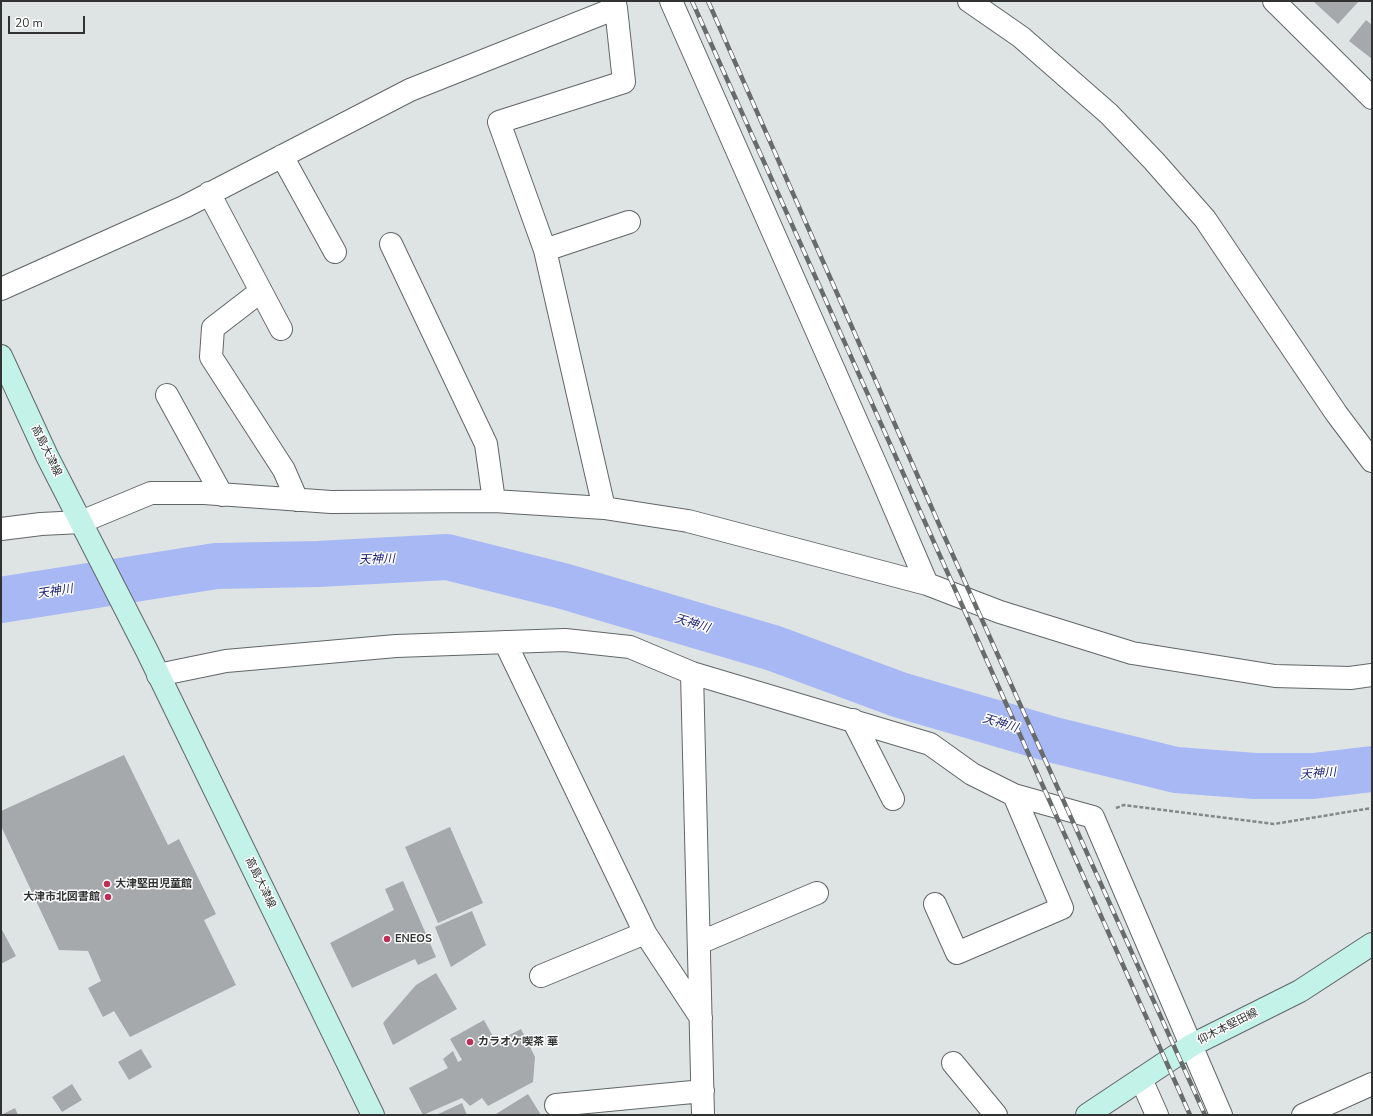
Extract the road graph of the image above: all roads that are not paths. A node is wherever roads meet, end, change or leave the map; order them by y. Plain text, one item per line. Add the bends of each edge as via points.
1 (671, 1) edge
2 (969, 1) edge
3 (1274, 1) edge
4 (615, 5) edge
5 (1372, 98) edge
6 (282, 156) junction
7 (209, 193) junction
8 (629, 222) dead end
9 (391, 244) dead end
10 (545, 250) junction
11 (335, 252) dead end
12 (1, 289) edge
13 (261, 291) junction
14 (281, 329) dead end
15 (1, 356) edge
16 (167, 395) dead end
17 (1372, 461) edge
18 (222, 495) junction
19 (297, 500) junction
20 (494, 501) junction
21 (604, 508) junction
22 (81, 522) junction
23 (1, 529) edge
24 (927, 584) junction
25 (505, 642) junction
26 (692, 673) junction
27 (158, 675) junction
28 (1372, 675) edge
29 (853, 720) junction
30 (1014, 795) junction
31 (893, 799) dead end
32 (817, 894) dead end
33 (935, 904) dead end
34 (645, 933) junction
35 (699, 943) junction
36 (1372, 944) edge
37 (541, 976) dead end
38 (701, 1018) junction
39 (1192, 1046) junction
40 (953, 1063) dead end
41 (1141, 1079) junction
42 (1372, 1084) edge
43 (703, 1091) junction
44 (556, 1105) dead end
45 (373, 1115) edge
46 (703, 1115) edge
47 (996, 1115) edge
48 (1087, 1115) edge
49 (1157, 1115) edge
50 (1221, 1115) edge
51 (1304, 1115) edge

1 - 24 street
2 - 17 street via 1021,38 1109,114 1205,219 1336,413
3 - 5 street
4 - 6 street via 410,90
4 - 10 street via 624,82 499,122
6 - 7 street
6 - 11 street
7 - 12 street via 184,207
7 - 13 street
8 - 10 street
9 - 20 street via 486,444
10 - 21 street
13 - 14 street
13 - 19 street via 213,328 211,357 284,470
15 - 22 main road, 高島大津線
16 - 18 street
18 - 19 street
18 - 22 street via 151,493
19 - 20 street
20 - 21 street
21 - 24 street via 688,521
22 - 23 street
22 - 27 main road, 高島大津線
24 - 28 street via 1000,612 1132,653 1275,676 1350,678
25 - 26 street via 565,640 630,647
25 - 27 street via 396,646 226,660
25 - 34 street
26 - 29 street
26 - 35 street
27 - 45 main road, 高島大津線
29 - 30 street via 930,744 972,774
29 - 31 street
30 - 33 street via 1062,908 957,953
30 - 39 street via 1093,817
32 - 35 street
34 - 37 street
34 - 38 street
35 - 38 street
36 - 39 main road, 仰木本堅田線 via 1300,991
38 - 43 street
39 - 41 main road, 仰木本堅田線
39 - 50 street
40 - 47 street
41 - 48 main road, 仰木本堅田線
41 - 49 street
42 - 51 street
43 - 44 street
43 - 46 street

